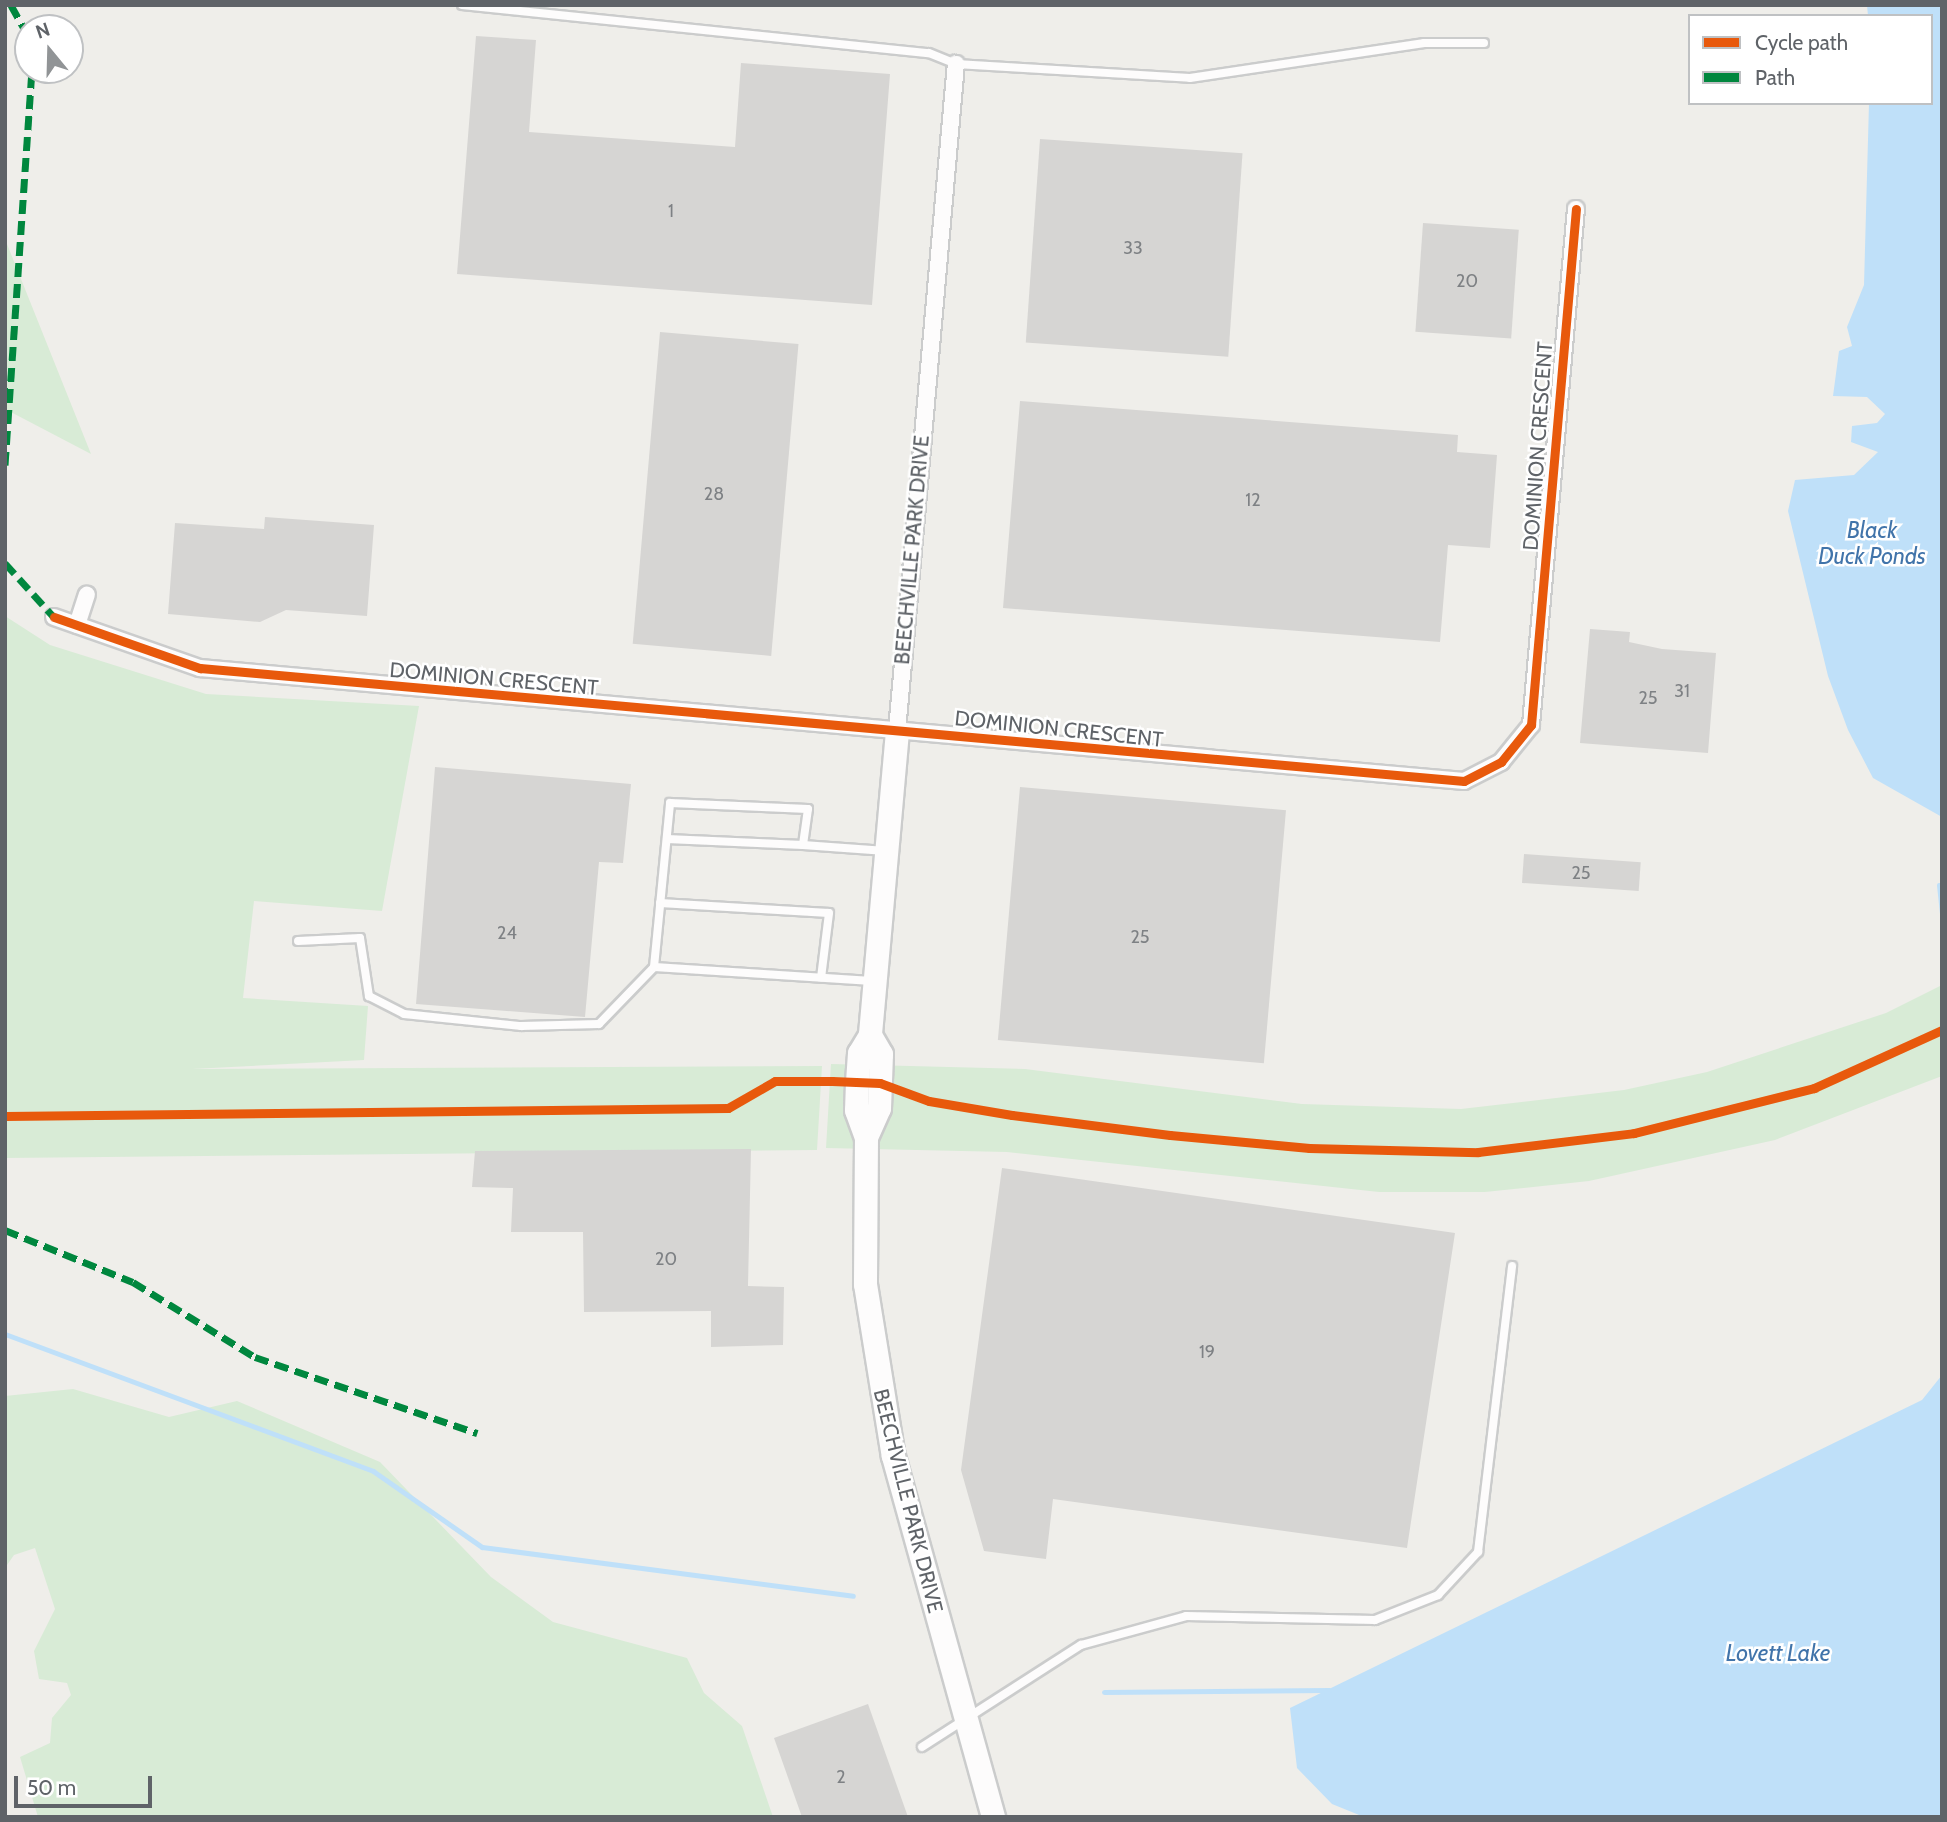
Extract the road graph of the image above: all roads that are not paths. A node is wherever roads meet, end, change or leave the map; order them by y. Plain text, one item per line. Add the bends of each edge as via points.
1 (462, 5) edge
2 (1484, 43) dead end
3 (956, 64) junction
4 (1576, 209) dead end
5 (87, 595) dead end
6 (54, 617) dead end
7 (77, 625) junction
8 (897, 731) junction
9 (667, 839) junction
10 (803, 845) junction
11 (887, 851) junction
12 (660, 903) junction
13 (298, 941) dead end
14 (654, 967) junction
15 (821, 978) junction
16 (875, 981) junction
17 (1512, 1266) dead end
18 (967, 1723) junction
19 (922, 1747) dead end
20 (993, 1817) edge

1 - 3 lane via 929,53
2 - 3 lane via 1424,43 1190,78
3 - 8 street, BEECHVILLE PARK DRIVE
4 - 8 street, DOMINION CRESCENT via 1531,725 1501,762 1453,783
5 - 7 street
6 - 7 street, DOMINION CRESCENT
7 - 8 street, DOMINION CRESCENT via 200,668
8 - 11 street, BEECHVILLE PARK DRIVE
9 - 10 lane
9 - 10 lane via 670,803 808,809
9 - 12 lane
10 - 11 lane
11 - 16 street, BEECHVILLE PARK DRIVE
12 - 14 lane
12 - 15 lane via 830,914
13 - 14 lane via 360,938 369,996 404,1014 521,1026 599,1024
14 - 15 lane
15 - 16 lane
16 - 18 street, BEECHVILLE PARK DRIVE via 870,1035 859,1053 856,1110 866,1137 865,1283 893,1456
17 - 18 lane via 1478,1552 1438,1595 1375,1620 1186,1616 1080,1645
18 - 19 lane
18 - 20 street, BEECHVILLE PARK DRIVE

